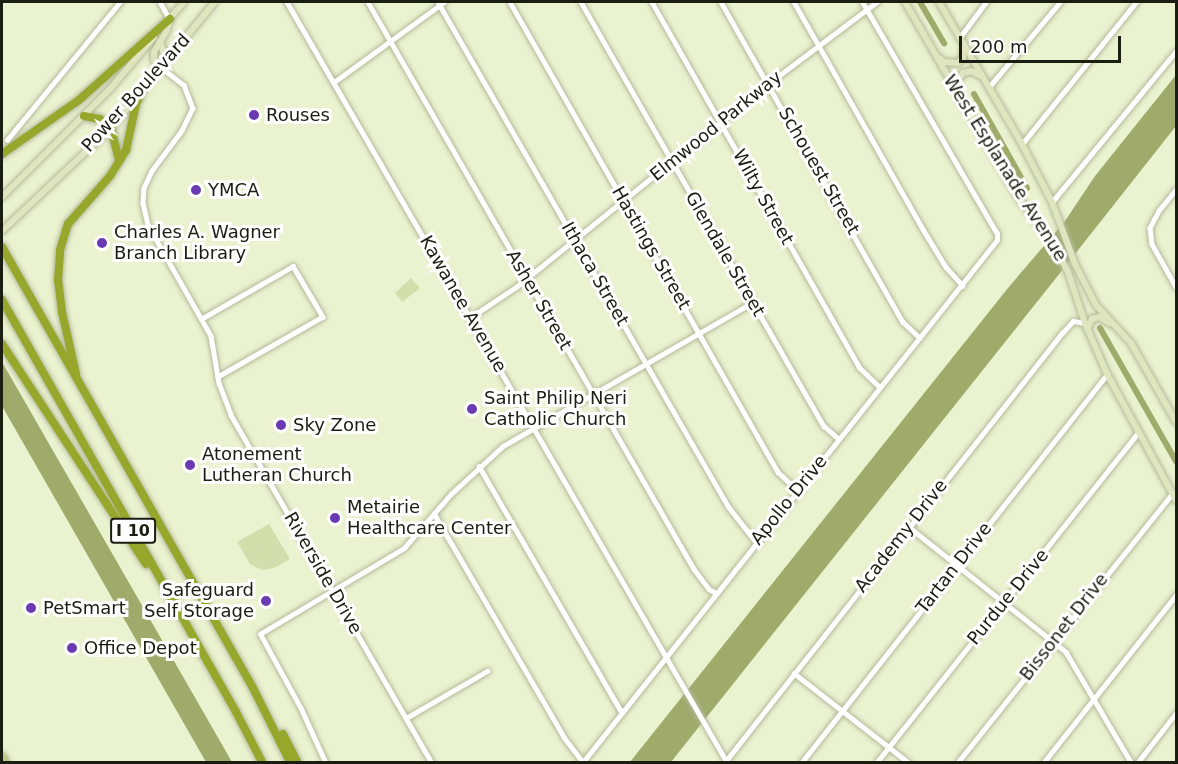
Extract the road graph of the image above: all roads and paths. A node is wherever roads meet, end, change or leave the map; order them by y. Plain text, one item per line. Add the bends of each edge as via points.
1 (120, 2) edge
2 (160, 2) edge
3 (184, 2) edge
4 (215, 2) edge
5 (287, 2) edge
6 (368, 2) edge
7 (441, 2) edge
8 (510, 2) edge
9 (581, 2) edge
10 (652, 2) edge
11 (721, 2) edge
12 (794, 2) edge
13 (862, 2) edge
14 (877, 2) edge
15 (905, 2) edge
16 (939, 2) edge
17 (986, 2) edge
18 (1060, 2) edge
19 (1136, 2) edge
20 (866, 9) junction
21 (170, 19) junction
22 (960, 37) junction
23 (160, 41) junction
24 (392, 42) junction
25 (819, 44) junction
26 (964, 44) junction
27 (1176, 51) edge
28 (174, 52) junction
29 (936, 56) junction
30 (162, 68) junction
31 (983, 78) junction
32 (334, 82) junction
33 (769, 83) junction
34 (989, 87) junction
35 (142, 91) junction
36 (959, 96) junction
37 (84, 116) junction
38 (721, 122) junction
39 (111, 128) junction
40 (7, 140) dead end
41 (1022, 144) junction
42 (2, 154) edge
43 (119, 160) junction
44 (672, 162) junction
45 (1176, 190) edge
46 (2, 197) edge
47 (624, 201) junction
48 (1052, 202) junction
49 (2, 231) edge
50 (575, 240) junction
51 (2, 247) edge
52 (527, 278) junction
53 (963, 286) junction
54 (1176, 287) edge
55 (2, 300) edge
56 (753, 302) junction
57 (471, 318) junction
58 (201, 319) junction
59 (1086, 326) junction
60 (1116, 326) junction
61 (699, 333) junction
62 (920, 338) junction
63 (2, 344) edge
64 (646, 363) junction
65 (1107, 374) junction
66 (218, 377) junction
67 (76, 378) junction
68 (880, 387) junction
69 (593, 394) junction
70 (1176, 418) edge
71 (534, 427) junction
72 (1139, 432) junction
73 (839, 438) junction
74 (479, 466) junction
75 (797, 490) junction
76 (1175, 496) edge
77 (435, 515) junction
78 (909, 526) junction
79 (756, 542) junction
80 (957, 564) junction
81 (333, 591) junction
82 (716, 593) junction
83 (1176, 595) edge
84 (1006, 602) junction
85 (192, 635) junction
86 (1053, 640) junction
87 (666, 657) junction
88 (487, 671) dead end
89 (794, 673) junction
90 (254, 688) junction
91 (1094, 699) junction
92 (843, 711) junction
93 (622, 713) junction
94 (1176, 713) edge
95 (406, 718) junction
96 (889, 748) junction
97 (2, 756) edge
98 (5, 762) edge
99 (262, 762) edge
100 (290, 762) edge
101 (297, 762) edge
102 (325, 762) edge
103 (431, 762) edge
104 (583, 762) edge
105 (726, 762) edge
106 (802, 762) edge
107 (877, 762) edge
108 (908, 762) edge
109 (958, 762) edge
110 (1044, 762) edge
111 (1131, 762) edge
112 (1138, 762) edge

1 - 40 street
2 - 21 street
3 - 21 main road, Power Boulevard
4 - 28 main road, Power Boulevard
5 - 32 street, Kawanee Avenue
6 - 24 street, Asher Street
7 - 24 street
7 - 50 street, Ithaca Street
8 - 47 street, Hastings Street
9 - 44 street, Glendale Street
10 - 38 street, Wilty Street
11 - 33 street, Schouest Street
12 - 25 street
13 - 20 street
14 - 20 street, Elmwood Parkway
15 - 29 main road, West Esplanade Avenue
16 - 22 main road, West Esplanade Avenue
17 - 22 street
18 - 34 street
19 - 41 street
20 - 25 street, Elmwood Parkway
20 - 53 street, Apollo Drive via 997,234 997,240
21 - 23 main road
21 - 37 main road, Power Boulevard
21 - 42 highway via 79,100
22 - 26 main road, West Esplanade Avenue
23 - 28 main road via 163,51
23 - 30 main road via 154,60
24 - 32 street
24 - 52 street, Asher Street
25 - 33 street, Elmwood Parkway
25 - 53 street via 946,267
26 - 29 main road via 958,63 944,62
26 - 31 main road, West Esplanade Avenue
27 - 48 street
28 - 30 main road, Power Boulevard
29 - 36 main road, West Esplanade Avenue
30 - 35 main road, Power Boulevard
30 - 58 street, Riverside Drive via 184,85 193,108 144,188 145,217
31 - 34 main road, West Esplanade Avenue
31 - 36 main road via 971,71 963,73 957,82
32 - 57 street, Kawanee Avenue
33 - 38 street, Elmwood Parkway
33 - 62 street, Schouest Street via 903,322
34 - 41 main road, West Esplanade Avenue
35 - 39 main road, Power Boulevard
35 - 43 highway via 126,150
36 - 59 main road, West Esplanade Avenue via 1020,200 1049,236 1068,272
37 - 39 highway via 100,119
37 - 46 main road, Power Boulevard
38 - 44 street, Elmwood Parkway
38 - 68 street, Wilty Street via 859,367
39 - 43 highway
39 - 49 main road, Power Boulevard
41 - 48 main road, West Esplanade Avenue
43 - 67 highway via 68,224 60,250 58,281
44 - 47 street, Elmwood Parkway
44 - 56 street, Glendale Street
45 - 54 street via 1152,223 1152,244
47 - 50 street, Elmwood Parkway
47 - 61 street, Hastings Street
48 - 60 main road, West Esplanade Avenue via 1075,264 1096,305
50 - 52 street, Elmwood Parkway
50 - 64 street, Ithaca Street
51 - 67 highway, I 10
52 - 57 street, Elmwood Parkway
52 - 69 street, Asher Street
53 - 62 street, Apollo Drive
55 - 85 highway, I 10
56 - 61 street
56 - 73 street, Glendale Street via 824,426
57 - 71 street, Kawanee Avenue
58 - 66 street, Riverside Drive via 211,336
58 - 66 street via 293,266 323,317
59 - 60 main road via 1099,317
59 - 65 main road, West Esplanade Avenue
59 - 78 street, Academy Drive via 1073,321 1062,333
60 - 70 main road, West Esplanade Avenue via 1131,343
61 - 64 street
61 - 75 street, Hastings Street via 778,472
62 - 68 street, Apollo Drive
63 - 85 highway
64 - 69 street
64 - 79 street, Ithaca Street via 728,506
65 - 72 main road, West Esplanade Avenue
65 - 80 street, Tartan Drive
66 - 81 street, Riverside Drive via 231,415
67 - 90 highway, I 10
68 - 73 street, Apollo Drive
69 - 71 street
69 - 82 street, Asher Street via 694,569
71 - 74 street via 502,446
71 - 87 street, Kawanee Avenue
72 - 76 main road, West Esplanade Avenue
72 - 84 street, Purdue Drive
73 - 75 street, Apollo Drive
74 - 77 street
74 - 93 street
75 - 79 street, Apollo Drive
76 - 86 street, Bissonet Drive
77 - 81 street via 404,548
77 - 104 street via 564,737
78 - 80 street
78 - 89 street, Academy Drive
79 - 82 street, Apollo Drive
80 - 84 street
80 - 92 street, Tartan Drive
81 - 95 street, Riverside Drive
81 - 102 street via 260,634
82 - 87 street, Apollo Drive
83 - 91 street
84 - 86 street
84 - 96 street, Purdue Drive
85 - 99 highway, I 10
86 - 91 street via 1066,652
86 - 109 street, Bissonet Drive
87 - 93 street, Apollo Drive
87 - 105 street, Kawanee Avenue
88 - 95 street
89 - 92 street
89 - 105 street, Academy Drive
90 - 100 highway, I 10
90 - 101 highway
91 - 110 street
91 - 111 street
92 - 96 street
92 - 106 street, Tartan Drive
93 - 104 street, Apollo Drive
94 - 112 street
95 - 103 street, Riverside Drive
96 - 107 street, Purdue Drive
96 - 108 street
97 - 98 main road

